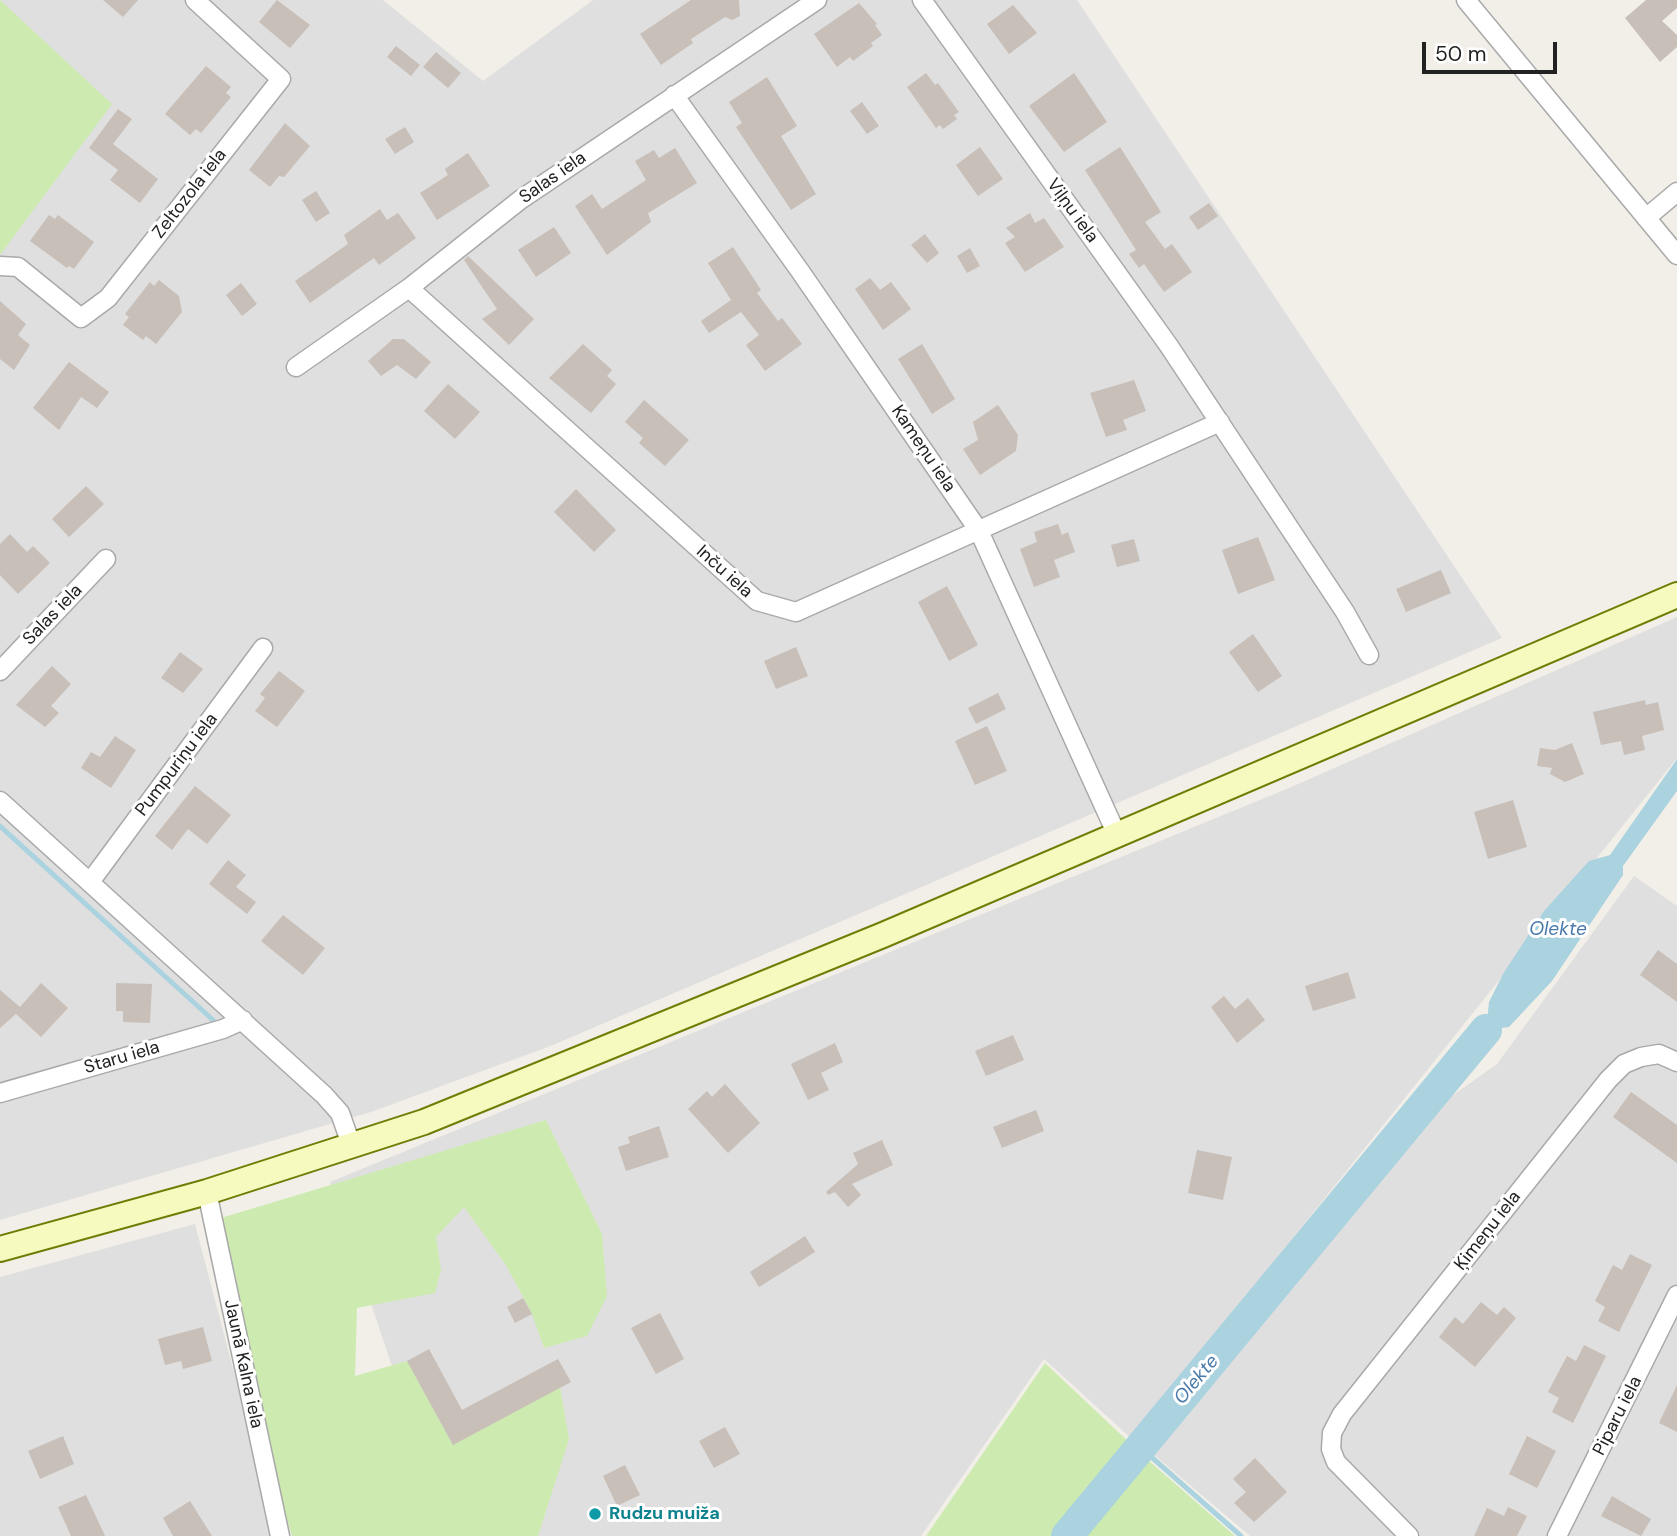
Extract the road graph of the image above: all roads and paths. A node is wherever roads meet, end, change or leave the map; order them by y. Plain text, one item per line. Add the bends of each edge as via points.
1 (195, 0) edge
2 (817, 0) edge
3 (922, 0) edge
4 (1466, 0) edge
5 (674, 95) junction
6 (1677, 192) edge
7 (1646, 218) junction
8 (1677, 255) edge
9 (0, 266) edge
10 (409, 288) junction
11 (296, 367) dead end
12 (1220, 422) junction
13 (979, 531) junction
14 (106, 559) dead end
15 (1677, 595) edge
16 (263, 648) dead end
17 (1369, 655) dead end
18 (0, 671) edge
19 (0, 801) edge
20 (1117, 835) junction
21 (90, 882) junction
22 (243, 1020) junction
23 (1677, 1062) edge
24 (0, 1093) edge
25 (352, 1147) junction
26 (207, 1192) junction
27 (0, 1249) edge
28 (1677, 1295) edge
29 (277, 1534) edge
30 (1409, 1536) edge
31 (1557, 1536) edge

1 - 9 street, Zeltozola iela via 281,79 108,298 81,317 18,267
2 - 5 street, Salas iela
3 - 12 street, Viļņu iela
4 - 7 street
5 - 10 street, Salas iela via 520,200
5 - 13 street, Kameņu iela
6 - 7 street
7 - 8 street
10 - 11 street, Salas iela
10 - 13 street, Inču iela via 757,601 796,612
12 - 13 street, Inču iela
12 - 17 street, Viļņu iela
13 - 20 street, Kameņu iela
14 - 18 street, Salas iela
15 - 20 main road
16 - 21 street, Pumpuriņu iela
19 - 21 street
20 - 25 main road via 521,1084
21 - 22 street
22 - 24 street, Staru iela
22 - 25 street via 340,1113
23 - 30 street, Ķimeņu iela via 1659,1054 1623,1064 1342,1415 1332,1433 1331,1449 1344,1474
25 - 26 main road
26 - 27 main road
26 - 29 street, Jaunā Kalna iela
28 - 31 street, Piparu iela

